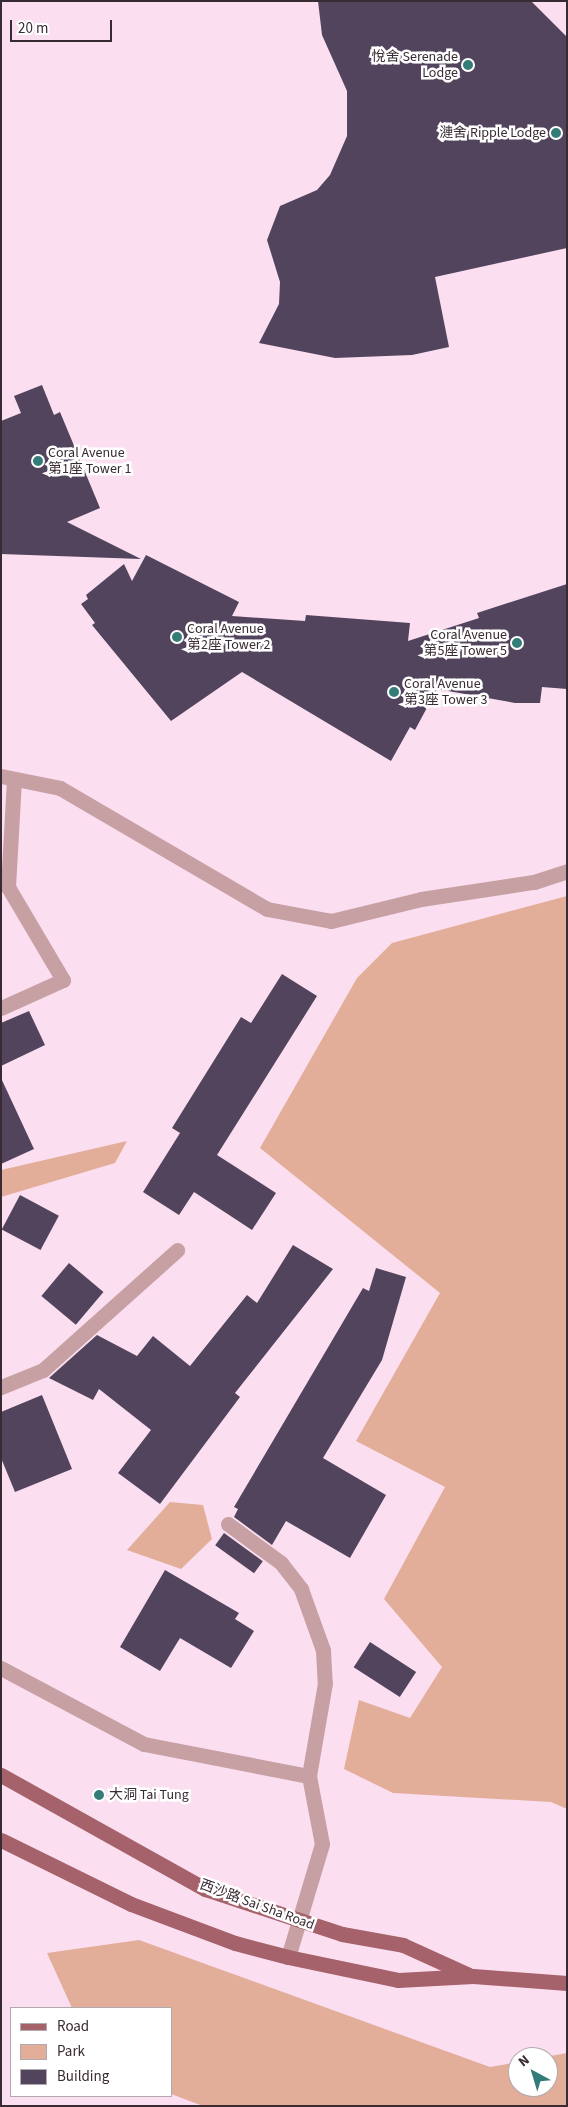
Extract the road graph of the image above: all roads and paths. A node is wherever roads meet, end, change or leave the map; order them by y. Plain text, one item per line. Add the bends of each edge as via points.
1 (8, 778) edge
2 (567, 871) edge
3 (1, 1008) edge
4 (177, 1250) dead end
5 (1, 1387) edge
6 (228, 1524) dead end
7 (1, 1668) edge
8 (1, 1775) edge
9 (308, 1776) junction
10 (1, 1840) edge
11 (299, 1922) junction
12 (288, 1957) junction
13 (472, 1976) junction
14 (567, 1983) edge

1 - 2 street via 60,788 267,909 331,921 421,899 534,882
1 - 3 street via 8,886 63,980
4 - 5 street via 43,1370
6 - 9 street via 281,1562 315,1618 323,1650 325,1683
7 - 9 street via 144,1744
8 - 11 main road, 西沙路 Sai Sha Road via 205,1889
9 - 11 street via 322,1844
10 - 12 main road, 西沙路 Sai Sha Road via 131,1904 235,1943
11 - 12 street
11 - 13 main road, 西沙路 Sai Sha Road via 403,1945
12 - 13 main road, 西沙路 Sai Sha Road via 398,1980
13 - 14 main road, 西沙路 Sai Sha Road

